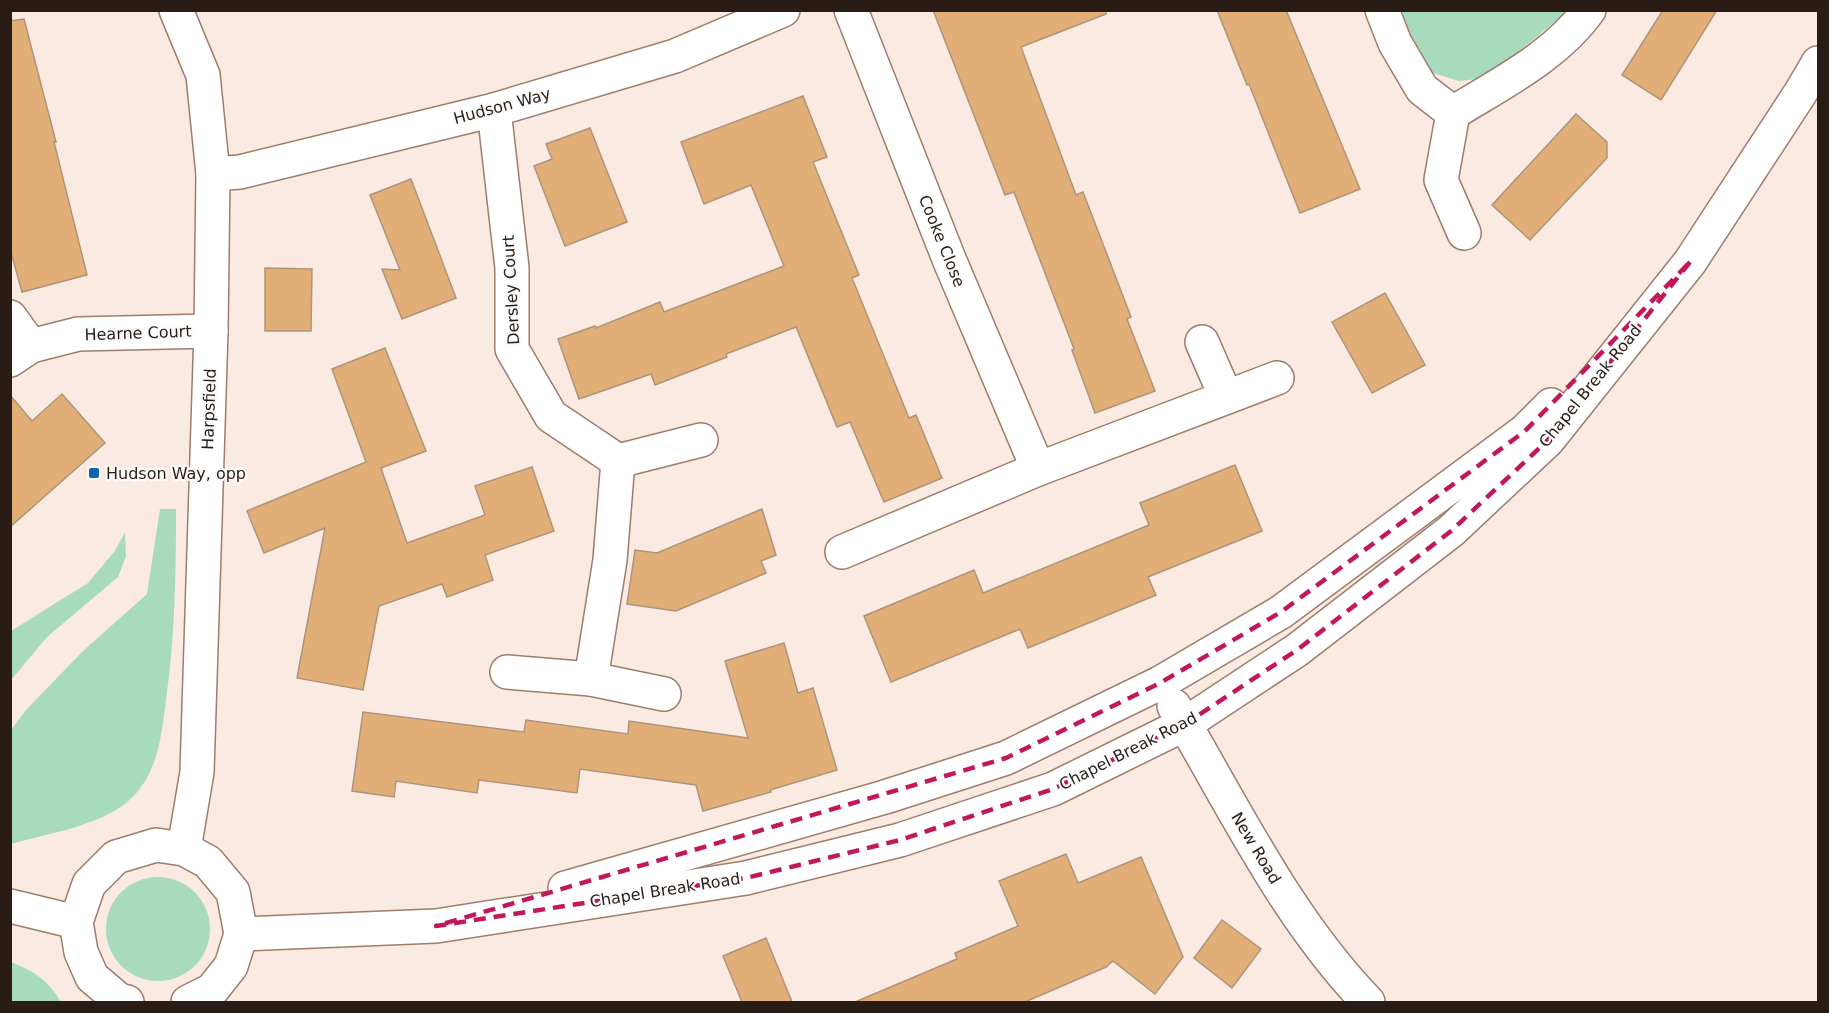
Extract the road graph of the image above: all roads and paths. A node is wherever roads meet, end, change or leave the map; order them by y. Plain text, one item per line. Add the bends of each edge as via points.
1 (176, 10) edge
2 (783, 10) edge
3 (851, 10) edge
4 (1382, 10) edge
5 (1589, 10) edge
6 (1818, 63) edge
7 (494, 110) junction
8 (1453, 112) junction
9 (213, 174) junction
10 (1464, 233) dead end
11 (1690, 262) junction
12 (10, 317) edge
13 (211, 331) junction
14 (1202, 342) dead end
15 (21, 353) edge
16 (1277, 378) dead end
17 (1226, 397) junction
18 (701, 440) dead end
19 (618, 461) junction
20 (1038, 470) junction
21 (842, 552) dead end
22 (507, 672) dead end
23 (591, 680) junction
24 (1160, 683) junction
25 (664, 694) dead end
26 (1185, 724) junction
27 (184, 849) junction
28 (10, 906) edge
29 (76, 922) junction
30 (436, 926) junction
31 (240, 934) junction
32 (127, 1002) edge
33 (188, 1002) edge
34 (1368, 1002) edge

1 - 9 street, Harpsfield via 203,75
2 - 7 street, Hudson Way via 675,56
3 - 20 street, Cooke Close
4 - 8 street via 1395,43 1422,89
5 - 8 street via 1578,26 1538,61
6 - 11 street, Chapel Break Road
7 - 9 street, Hudson Way via 240,172
7 - 19 street, Dersley Court via 512,268 512,349 551,416
8 - 10 street via 1441,180
9 - 13 street, Harpsfield
11 - 24 street, Chapel Break Road via 1525,431 1281,612
11 - 26 street, Chapel Break Road via 1548,440 1450,531 1297,650
12 - 15 street, Hearne Court
13 - 15 street, Hearne Court via 78,334
13 - 27 street, Harpsfield via 197,772
14 - 17 street
16 - 17 street
17 - 20 street
18 - 19 street
19 - 23 street via 610,560
20 - 21 street
22 - 23 street
23 - 25 street
24 - 26 street, New Road
24 - 30 street, Chapel Break Road via 1006,758 885,797
26 - 30 street, Chapel Break Road via 1053,789 900,840 746,878
26 - 34 street, New Road via 1284,894 1320,948
27 - 29 street via 156,845 116,857 89,884
27 - 31 street via 208,862 233,892
28 - 29 street
29 - 32 street via 81,952 92,976
30 - 31 street, Chapel Break Road
31 - 33 street via 231,966 212,990

